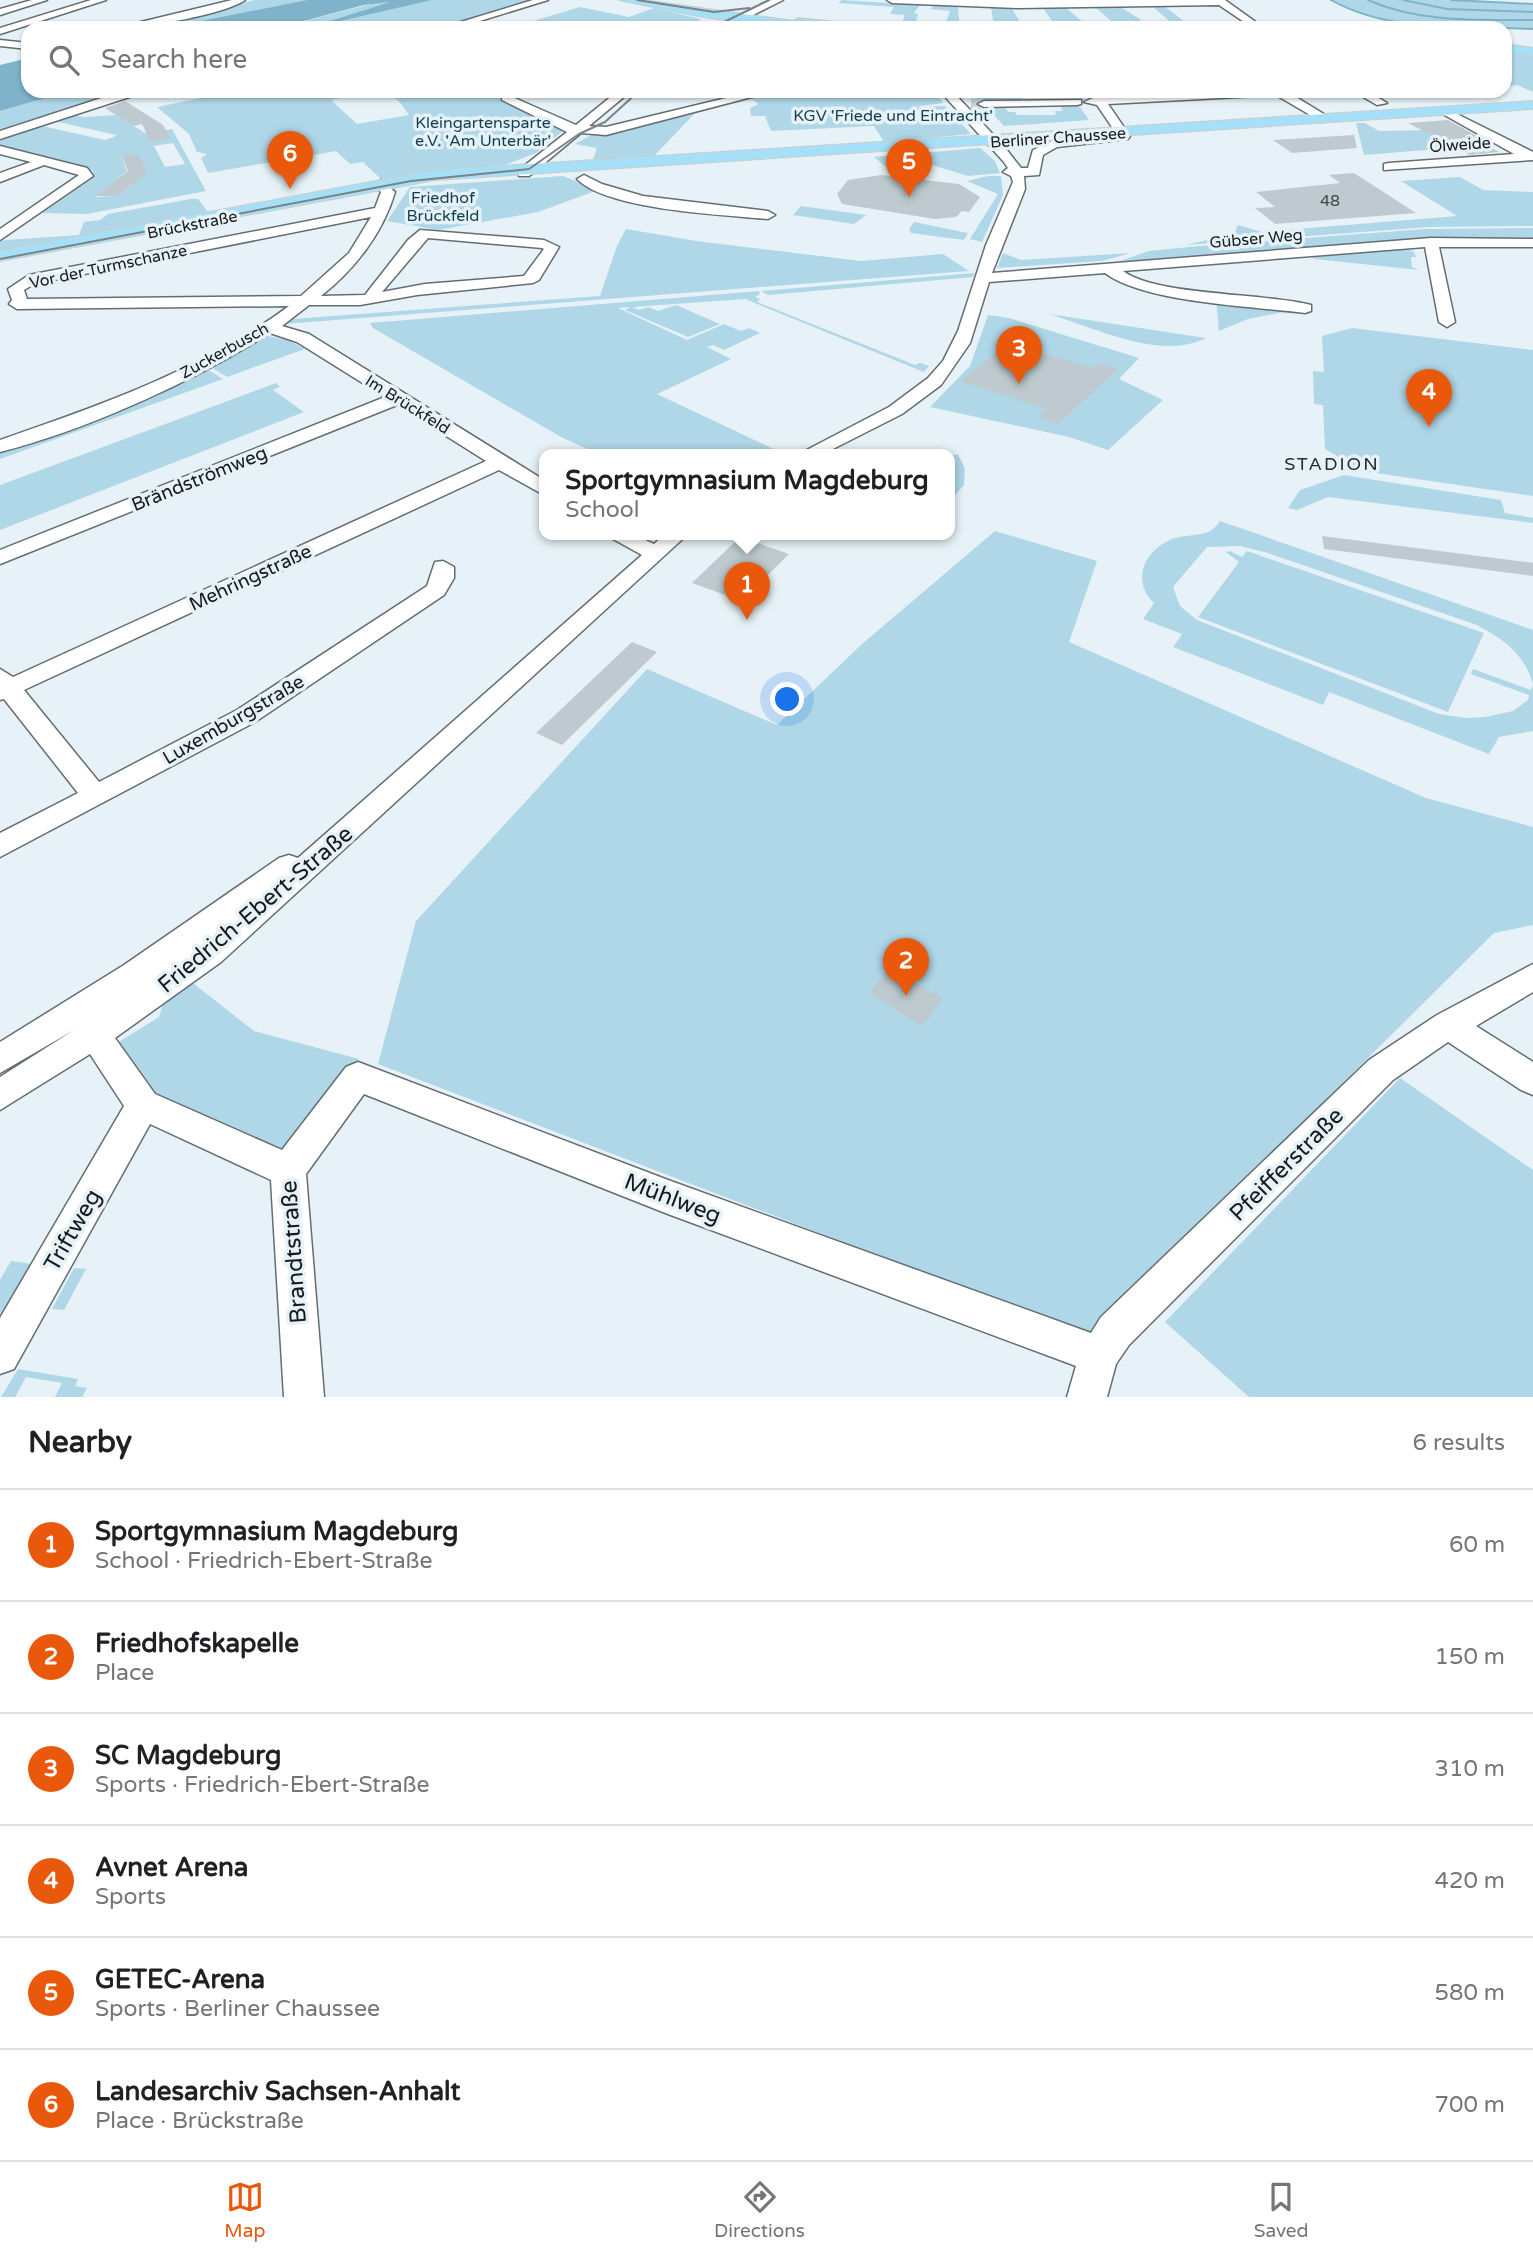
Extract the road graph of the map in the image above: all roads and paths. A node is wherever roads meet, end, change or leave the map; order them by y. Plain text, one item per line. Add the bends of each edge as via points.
1 (42, 0) edge
2 (102, 0) edge
3 (205, 0) edge
4 (543, 0) edge
5 (625, 0) edge
6 (669, 0) edge
7 (754, 0) edge
8 (778, 0) edge
9 (882, 0) edge
10 (892, 0) edge
11 (898, 0) edge
12 (235, 1) edge
13 (1162, 1) edge
14 (1220, 1) edge
15 (69, 10) junction
16 (0, 12) edge
17 (90, 13) dead end
18 (729, 18) edge
19 (33, 21) edge
20 (155, 21) edge
21 (470, 21) edge
22 (756, 21) edge
23 (766, 21) edge
24 (1249, 21) edge
25 (21, 25) edge
26 (0, 31) edge
27 (0, 43) edge
28 (21, 45) edge
29 (1512, 48) edge
30 (1533, 50) edge
31 (111, 98) edge
32 (506, 98) dead end
33 (616, 98) edge
34 (741, 98) edge
35 (951, 98) edge
36 (1026, 98) edge
37 (1118, 98) edge
38 (1291, 98) edge
39 (1372, 98) edge
40 (1095, 99) edge
41 (1077, 102) dead end
42 (1029, 103) junction
43 (955, 104) junction
44 (1533, 105) edge
45 (1390, 108) junction
46 (1444, 111) junction
47 (1326, 119) junction
48 (578, 129) junction
49 (1123, 132) junction
50 (0, 135) edge
51 (990, 141) junction
52 (0, 150) edge
53 (1532, 157) edge
54 (44, 161) junction
55 (1390, 167) dead end
56 (525, 171) junction
57 (1013, 172) junction
58 (583, 173) junction
59 (0, 178) edge
60 (383, 186) junction
61 (381, 211) junction
62 (768, 215) dead end
63 (0, 236) edge
64 (1431, 242) junction
65 (1533, 243) edge
66 (0, 256) edge
67 (0, 262) edge
68 (1109, 268) junction
69 (982, 278) junction
70 (308, 298) junction
71 (372, 298) junction
72 (1305, 308) dead end
73 (1447, 322) dead end
74 (268, 327) junction
75 (929, 387) junction
76 (398, 398) junction
77 (0, 446) edge
78 (818, 449) edge
79 (834, 449) edge
80 (500, 462) junction
81 (539, 486) edge
82 (627, 540) edge
83 (671, 540) edge
84 (656, 553) junction
85 (0, 558) edge
86 (443, 567) dead end
87 (3, 685) edge
88 (96, 796) junction
89 (0, 846) edge
90 (1533, 977) edge
91 (86, 1023) junction
92 (1448, 1025) junction
93 (0, 1059) edge
94 (1533, 1080) edge
95 (0, 1095) edge
96 (143, 1105) junction
97 (288, 1170) junction
98 (0, 1355) edge
99 (1099, 1355) junction
100 (304, 1397) edge
101 (1087, 1397) edge

1 - 16 street
2 - 15 street
3 - 12 street
4 - 21 street
5 - 18 main road
6 - 18 main road
7 - 18 street
8 - 18 street
9 - 11 street
10 - 11 street
11 - 13 street via 1007,5
12 - 20 street
13 - 14 street
14 - 24 street
15 - 17 street
15 - 19 street
18 - 22 main road
18 - 23 main road
25 - 26 street
27 - 28 street
29 - 30 main road
31 - 50 street
32 - 48 street via 566,128
33 - 48 street
34 - 48 street via 612,130
35 - 43 street
36 - 42 street
37 - 40 street
38 - 47 street
39 - 45 street
40 - 49 street
41 - 42 street
42 - 43 street
43 - 51 street
44 - 46 main road, Berliner Chaussee
45 - 46 main road, Berliner Chaussee
45 - 47 main road, Berliner Chaussee
46 - 53 street
47 - 49 main road, Berliner Chaussee
48 - 56 street
49 - 51 main road, Berliner Chaussee
49 - 57 street via 1118,138 1048,145 1037,153 1034,172
51 - 57 street via 1000,148
51 - 58 main road, Berliner Chaussee
52 - 54 street
53 - 55 street, Ölweide
54 - 59 street
54 - 63 street via 86,176
56 - 58 main road, Berliner Chaussee
56 - 60 main road, Berliner Chaussee
57 - 69 street via 1013,197
58 - 62 street via 605,189 650,201
60 - 61 street, Zuckerbusch via 388,193
60 - 66 main road, Brückstraße
60 - 67 main road, Brückstraße
61 - 70 street, Zuckerbusch via 355,254
61 - 70 street, Vor der Turmschanze via 29,280 16,289 17,304
64 - 65 street, Gübser Weg
64 - 68 street, Gübser Weg
64 - 73 street
68 - 69 street, Gübser Weg
68 - 72 street via 1126,281 1183,293
69 - 75 street via 956,355
70 - 71 street
70 - 74 street, Zuckerbusch
71 - 71 street via 422,289 528,281 552,247 425,233
74 - 76 street, Im Brückfeld via 303,338
74 - 77 street, Zuckerbusch via 128,398
75 - 78 street
75 - 79 street via 896,416
76 - 80 street, Im Brückfeld
76 - 85 street, Brändströmweg
80 - 81 street, Im Brückfeld
80 - 87 street, Mehringstraße
82 - 84 street
83 - 84 street, Friedrich-Ebert-Straße
84 - 91 street, Friedrich-Ebert-Straße via 210,953
86 - 88 street, Luxemburgstraße via 436,590 257,709
87 - 88 street
88 - 89 street, Luxemburgstraße
90 - 92 street, Pfeifferstraße
91 - 93 street, Friedrich-Ebert-Straße
91 - 95 street, Friedrich-Ebert-Straße
91 - 96 street
92 - 94 street
92 - 99 street, Pfeifferstraße via 1381,1070 1115,1331
96 - 97 street, Brandtstraße
96 - 98 street, Triftweg
97 - 99 street, Mühlweg via 358,1077
97 - 100 street, Brandtstraße
99 - 101 street, Pfeifferstraße

